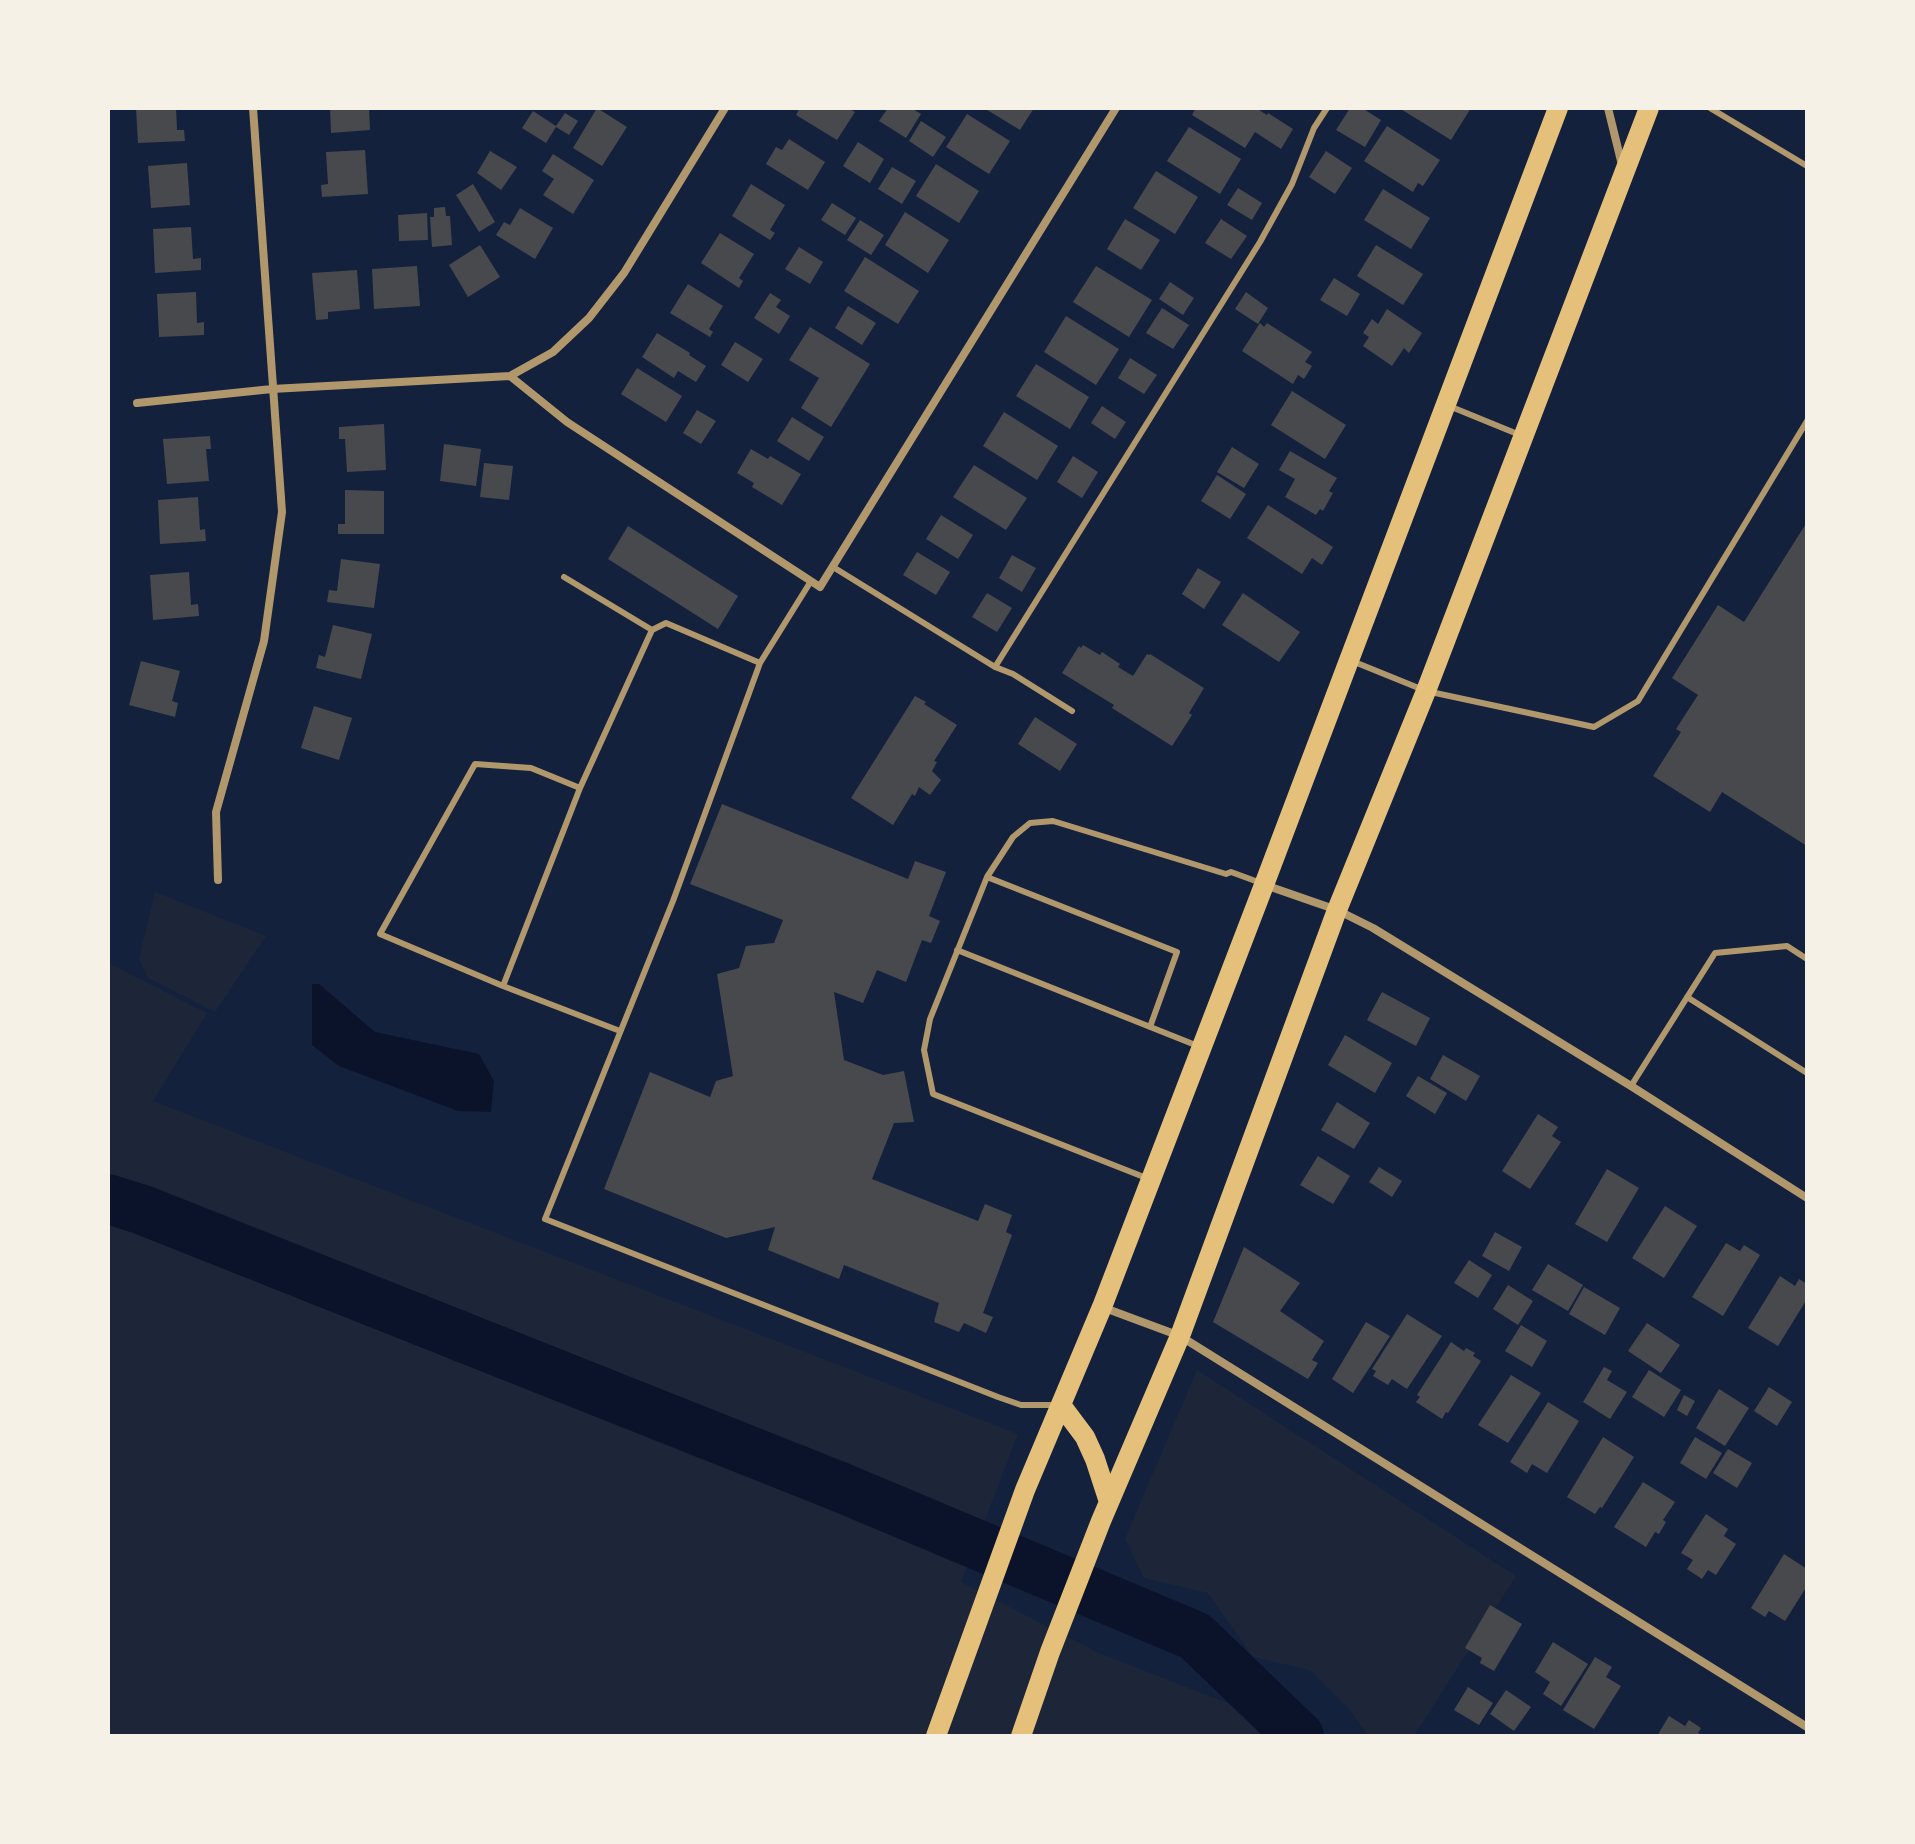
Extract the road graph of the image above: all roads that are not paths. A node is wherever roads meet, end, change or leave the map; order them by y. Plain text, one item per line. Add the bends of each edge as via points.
1 (253, 108) edge
2 (725, 108) edge
3 (1116, 108) edge
4 (1327, 108) edge
5 (1558, 108) edge
6 (1608, 108) edge
7 (1649, 108) edge
8 (1710, 108) edge
9 (1807, 166) edge
10 (1624, 174) junction
11 (510, 376) junction
12 (272, 389) junction
13 (137, 403) dead end
14 (1446, 405) junction
15 (1807, 421) edge
16 (1524, 436) junction
17 (833, 567) junction
18 (564, 577) dead end
19 (811, 581) junction
20 (652, 630) junction
21 (1349, 659) junction
22 (760, 663) junction
23 (995, 667) junction
24 (1426, 691) junction
25 (1072, 711) dead end
26 (580, 788) junction
27 (987, 877) junction
28 (218, 880) dead end
29 (1264, 885) junction
30 (1337, 910) junction
31 (957, 950) junction
32 (1807, 959) edge
33 (503, 986) junction
34 (1687, 997) junction
35 (1150, 1027) junction
36 (620, 1031) junction
37 (1201, 1047) junction
38 (1807, 1073) edge
39 (1631, 1086) junction
40 (1151, 1179) junction
41 (1807, 1198) edge
42 (1102, 1307) junction
43 (1180, 1336) junction
44 (1061, 1405) junction
45 (1105, 1511) junction
46 (1807, 1727) edge
47 (936, 1736) edge
48 (1021, 1736) edge

1 - 12 street
2 - 11 street via 598,307 553,352
3 - 17 street
4 - 23 lane via 1260,242
5 - 14 main road
6 - 10 street
7 - 10 main road
8 - 9 lane
10 - 16 main road
11 - 12 street
11 - 19 street via 567,422
12 - 13 street
12 - 28 street via 282,512 264,641 216,812
14 - 16 lane
14 - 21 main road
15 - 24 lane via 1638,701 1594,727
16 - 24 main road
17 - 19 street via 820,587
17 - 23 lane
18 - 20 lane
19 - 22 lane
20 - 22 lane via 666,623
20 - 26 lane
21 - 24 lane
21 - 29 main road
22 - 36 lane
23 - 25 lane
24 - 30 main road
26 - 33 lane
26 - 33 lane via 531,768 475,764 380,934
27 - 29 lane via 1013,837 1030,823 1053,821
27 - 31 lane
27 - 35 lane via 1177,952
29 - 30 street
29 - 37 main road
30 - 39 street
30 - 43 main road
31 - 35 lane
31 - 40 lane via 930,1019 924,1050 933,1094
32 - 34 lane via 1787,946 1715,953
33 - 36 lane
34 - 38 lane
34 - 39 lane
35 - 37 lane
36 - 44 lane via 545,1219 998,1397 1021,1405
37 - 40 main road
39 - 41 street
40 - 42 main road
42 - 43 street
42 - 44 main road
43 - 45 main road
43 - 46 street
44 - 45 main road via 1095,1459
44 - 47 main road
45 - 48 main road

